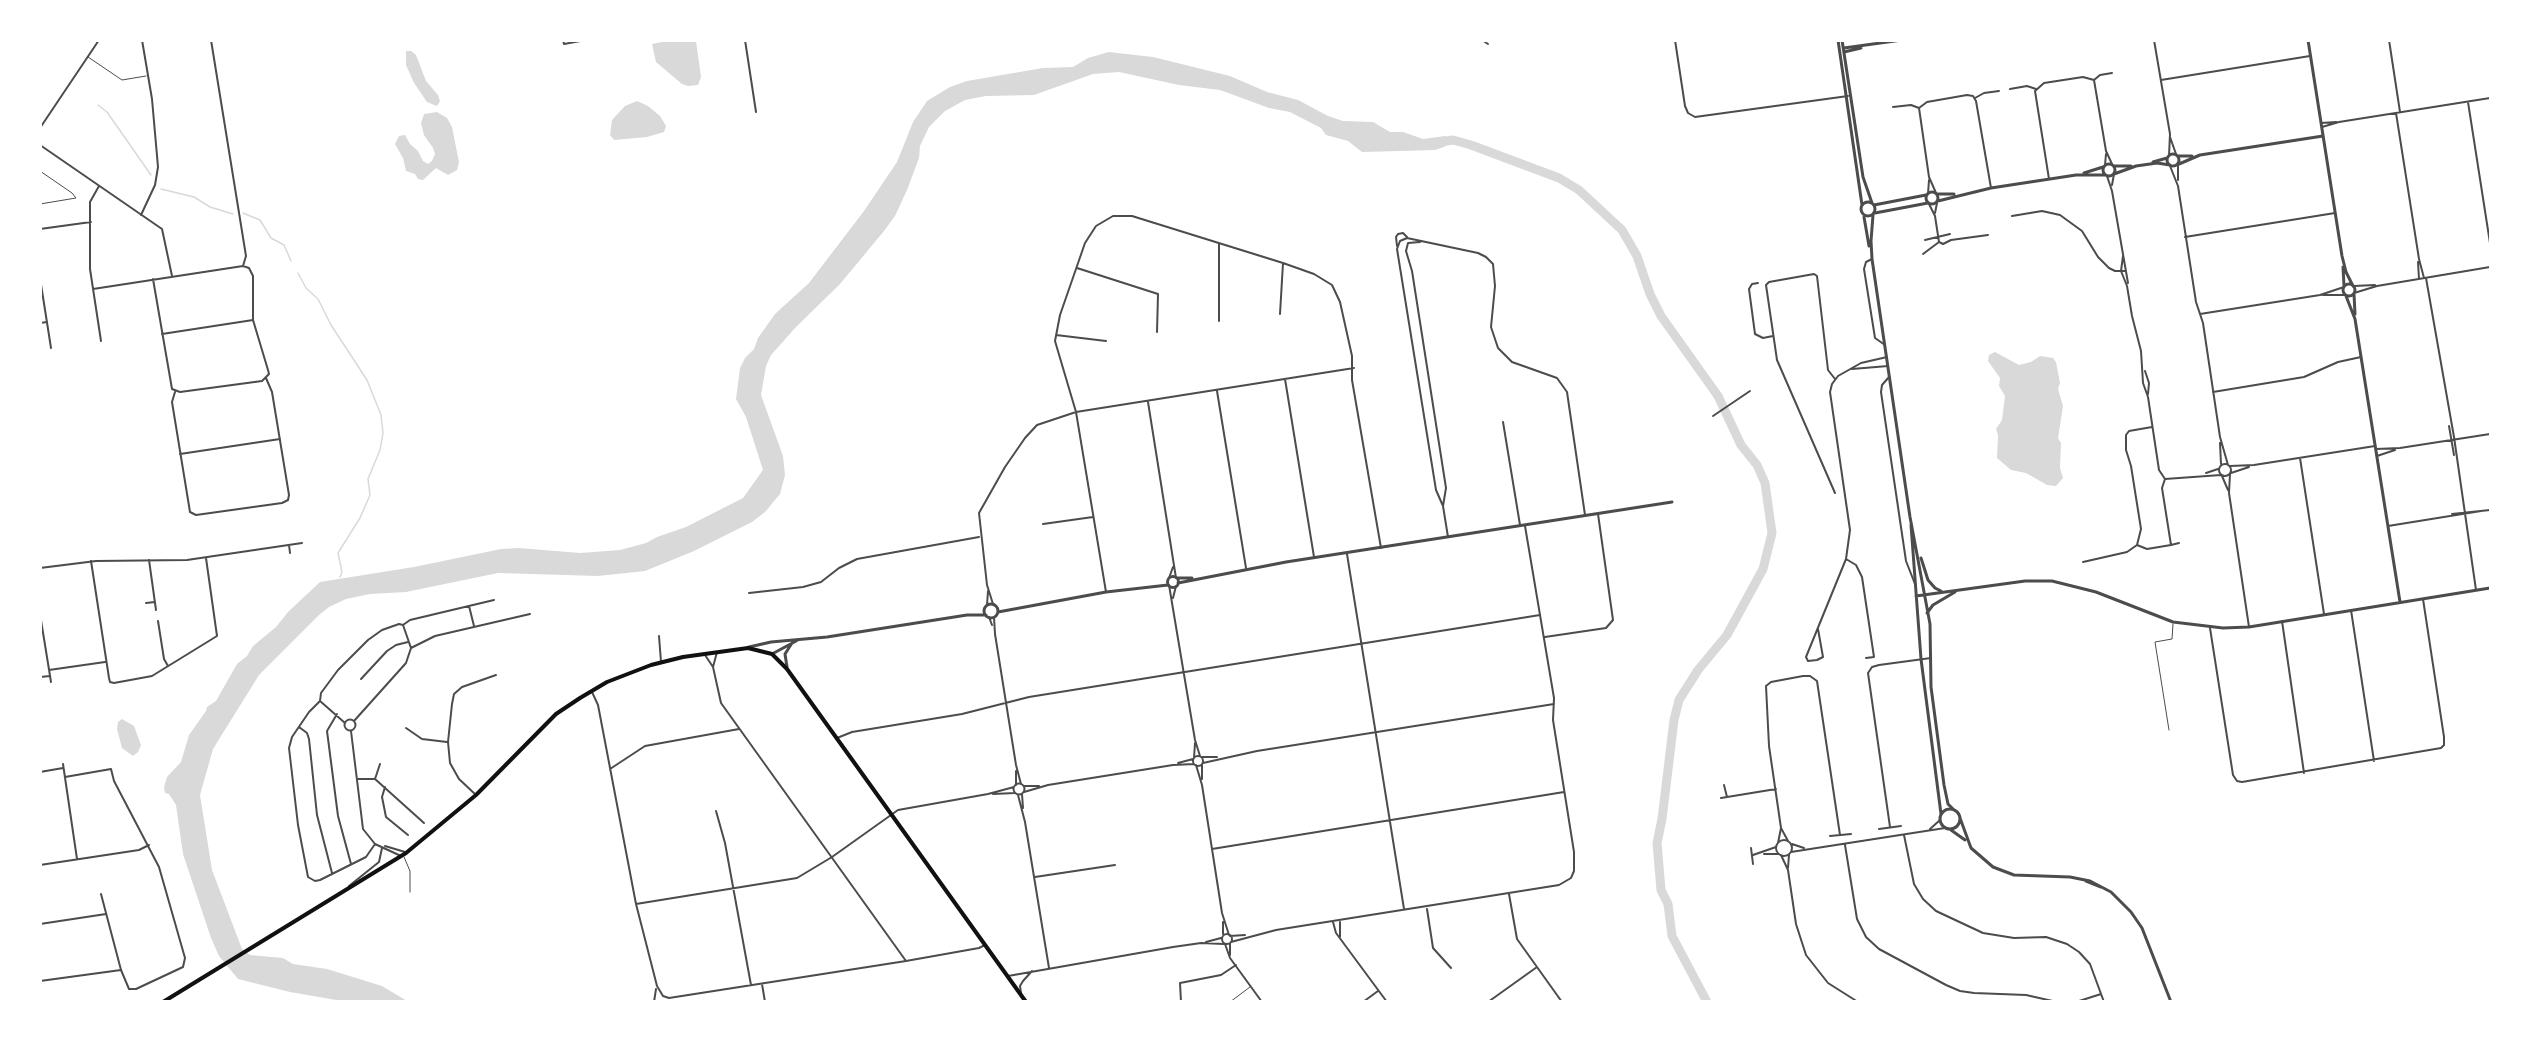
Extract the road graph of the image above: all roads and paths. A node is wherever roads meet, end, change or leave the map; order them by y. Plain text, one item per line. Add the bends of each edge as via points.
1 (99, 40) edge
2 (142, 40) edge
3 (211, 40) edge
4 (586, 40) edge
5 (745, 40) edge
6 (1468, 40) edge
7 (1474, 40) edge
8 (1482, 40) edge
9 (1675, 40) edge
10 (1838, 40) edge
11 (1842, 40) edge
12 (1902, 40) edge
13 (2154, 40) edge
14 (2308, 40) edge
15 (2389, 40) edge
16 (563, 42) edge
17 (1488, 44) dead end
18 (1839, 50) junction
19 (1844, 50) junction
20 (2310, 56) junction
21 (88, 57) junction
22 (2112, 73) dead end
23 (148, 76) junction
24 (2094, 80) junction
25 (2161, 80) junction
26 (2010, 89) dead end
27 (2036, 89) junction
28 (1999, 91) dead end
29 (1848, 96) junction
30 (1975, 98) junction
31 (2490, 98) edge
32 (2468, 102) junction
33 (1893, 107) dead end
34 (1919, 108) junction
35 (756, 112) dead end
36 (2400, 112) junction
37 (2396, 113) junction
38 (2321, 125) junction
39 (40, 128) edge
40 (2170, 134) junction
41 (2323, 136) junction
42 (40, 145) edge
43 (2106, 152) junction
44 (2177, 155) junction
45 (2200, 155) junction
46 (2168, 157) junction
47 (2149, 164) junction
48 (2178, 164) junction
49 (2113, 165) junction
50 (2170, 165) junction
51 (2104, 166) junction
52 (2136, 166) junction
53 (40, 171) edge
54 (2114, 174) junction
55 (2076, 175) junction
56 (2106, 175) junction
57 (1929, 177) junction
58 (2049, 179) junction
59 (99, 186) junction
60 (2178, 186) junction
61 (1991, 188) junction
62 (2112, 191) junction
63 (1937, 194) junction
64 (1959, 194) junction
65 (1927, 195) junction
66 (1938, 202) junction
67 (40, 204) edge
68 (1873, 204) junction
69 (1928, 204) junction
70 (1862, 205) junction
71 (2335, 213) junction
72 (1874, 214) junction
73 (141, 215) junction
74 (1864, 215) junction
75 (1935, 216) junction
76 (2012, 216) dead end
77 (91, 222) junction
78 (40, 229) edge
79 (1950, 234) dead end
80 (1988, 235) dead end
81 (1938, 236) junction
82 (2185, 237) junction
83 (1408, 238) junction
84 (1925, 240) dead end
85 (1424, 242) junction
86 (1939, 242) junction
87 (2490, 243) edge
88 (1220, 244) junction
89 (1397, 249) junction
90 (1923, 254) dead end
91 (2342, 256) junction
92 (1872, 259) junction
93 (2418, 259) junction
94 (1283, 263) junction
95 (243, 266) junction
96 (2490, 267) edge
97 (1076, 268) junction
98 (2123, 271) junction
99 (172, 276) junction
100 (40, 278) edge
101 (2425, 278) junction
102 (153, 279) junction
103 (2419, 279) junction
104 (1758, 283) dead end
105 (2344, 286) junction
106 (2353, 286) junction
107 (2378, 286) junction
108 (93, 288) junction
109 (42, 293) edge
110 (2354, 293) junction
111 (2320, 295) junction
112 (2346, 295) junction
113 (1280, 314) dead end
114 (2200, 314) junction
115 (2355, 319) junction
116 (253, 320) junction
117 (1219, 321) dead end
118 (47, 322) junction
119 (40, 323) edge
120 (1157, 332) dead end
121 (162, 334) junction
122 (1056, 335) junction
123 (1773, 336) junction
124 (101, 341) dead end
125 (1106, 341) dead end
126 (1885, 345) junction
127 (51, 348) dead end
128 (1887, 357) junction
129 (2361, 357) junction
130 (1888, 366) junction
131 (1354, 368) junction
132 (1852, 369) junction
133 (1890, 376) junction
134 (266, 378) junction
135 (1285, 379) junction
136 (1834, 379) junction
137 (1217, 391) junction
138 (1750, 391) dead end
139 (175, 392) junction
140 (2213, 392) junction
141 (1148, 402) junction
142 (1076, 412) junction
143 (1713, 416) dead end
144 (1503, 422) dead end
145 (2153, 427) junction
146 (2490, 434) edge
147 (2220, 437) junction
148 (280, 439) junction
149 (2452, 440) junction
150 (2375, 448) junction
151 (2400, 448) junction
152 (180, 454) junction
153 (2377, 456) junction
154 (2300, 458) junction
155 (2254, 465) junction
156 (2229, 466) junction
157 (2220, 467) junction
158 (2230, 474) junction
159 (2200, 475) junction
160 (2222, 475) junction
161 (2166, 479) junction
162 (1835, 493) dead end
163 (2229, 493) junction
164 (1672, 502) dead end
165 (1443, 506) junction
166 (2490, 510) edge
167 (2464, 513) junction
168 (1598, 514) junction
169 (1585, 516) junction
170 (1093, 517) junction
171 (1910, 517) junction
172 (1043, 524) dead end
173 (1525, 525) junction
174 (1520, 526) junction
175 (2388, 526) junction
176 (980, 537) junction
177 (1448, 537) junction
178 (1916, 542) junction
179 (302, 543) dead end
180 (2179, 543) dead end
181 (289, 545) junction
182 (2137, 545) junction
183 (2171, 545) junction
184 (1381, 548) junction
185 (290, 553) dead end
186 (1347, 554) junction
187 (206, 558) junction
188 (1314, 559) junction
189 (1846, 559) junction
190 (149, 560) junction
191 (91, 561) junction
192 (2083, 562) dead end
193 (1173, 564) junction
194 (40, 568) edge
195 (1247, 570) junction
196 (1177, 581) junction
197 (1168, 582) junction
198 (1915, 584) junction
199 (987, 585) junction
200 (2490, 588) edge
201 (2476, 590) junction
202 (1106, 592) junction
203 (1944, 592) junction
204 (1956, 592) junction
205 (749, 593) dead end
206 (1925, 595) junction
207 (1916, 596) junction
208 (2423, 599) junction
209 (494, 600) dead end
210 (1172, 601) junction
211 (155, 602) junction
212 (2400, 602) junction
213 (146, 603) dead end
214 (470, 606) junction
215 (995, 606) junction
216 (986, 607) junction
217 (1017, 607) junction
218 (156, 610) dead end
219 (2351, 610) junction
220 (998, 612) junction
221 (1927, 613) junction
222 (40, 614) edge
223 (530, 614) dead end
224 (2324, 614) junction
225 (967, 615) junction
226 (1540, 615) junction
227 (988, 616) junction
228 (994, 617) junction
229 (158, 621) dead end
230 (2282, 621) junction
231 (2173, 622) junction
232 (403, 625) junction
233 (474, 626) junction
234 (2249, 627) junction
235 (2210, 628) junction
236 (1818, 629) junction
237 (995, 634) junction
238 (659, 636) dead end
239 (1544, 637) junction
240 (800, 640) junction
241 (408, 642) junction
242 (793, 642) junction
243 (1363, 644) junction
244 (411, 648) junction
245 (748, 648) junction
246 (717, 651) junction
247 (704, 654) junction
248 (772, 654) junction
249 (1866, 658) dead end
250 (1931, 658) junction
251 (1921, 659) junction
252 (106, 662) junction
253 (661, 662) junction
254 (168, 666) junction
255 (712, 667) junction
256 (787, 669) junction
257 (49, 670) junction
258 (1183, 671) junction
259 (496, 675) dead end
260 (50, 676) junction
261 (40, 677) edge
262 (361, 679) dead end
263 (51, 682) dead end
264 (591, 691) junction
265 (320, 700) junction
266 (1006, 704) junction
267 (1554, 704) junction
268 (337, 714) junction
269 (354, 721) junction
270 (345, 723) junction
271 (299, 727) junction
272 (406, 728) dead end
273 (739, 729) junction
274 (2169, 730) dead end
275 (351, 731) junction
276 (1376, 733) junction
277 (837, 738) junction
278 (1195, 740) junction
279 (448, 742) junction
280 (1201, 757) junction
281 (1223, 757) junction
282 (1194, 758) junction
283 (2374, 761) junction
284 (63, 764) dead end
285 (1195, 764) junction
286 (1202, 764) junction
287 (380, 765) dead end
288 (1016, 765) junction
289 (1173, 765) junction
290 (63, 768) junction
291 (610, 769) junction
292 (40, 772) edge
293 (2304, 773) junction
294 (64, 777) junction
295 (375, 778) junction
296 (356, 779) junction
297 (1022, 785) junction
298 (1048, 785) junction
299 (1202, 785) junction
300 (1724, 785) dead end
301 (1015, 786) junction
302 (385, 787) junction
303 (1776, 789) junction
304 (1564, 792) junction
305 (1023, 793) junction
306 (988, 794) junction
307 (1016, 794) junction
308 (476, 795) junction
309 (1727, 797) junction
310 (1721, 798) dead end
311 (1954, 810) junction
312 (716, 811) dead end
313 (892, 814) junction
314 (1023, 814) junction
315 (1941, 814) junction
316 (1960, 818) junction
317 (1940, 820) junction
318 (1391, 821) junction
319 (424, 823) dead end
320 (1901, 826) dead end
321 (1890, 827) junction
322 (1781, 828) junction
323 (1879, 829) dead end
324 (1946, 829) junction
325 (1928, 831) junction
326 (1851, 834) dead end
327 (408, 835) dead end
328 (1840, 835) junction
329 (1904, 835) junction
330 (1830, 836) dead end
331 (1966, 841) junction
332 (1789, 843) junction
333 (149, 844) junction
334 (375, 844) junction
335 (1778, 844) junction
336 (1845, 845) junction
337 (382, 847) junction
338 (1751, 848) dead end
339 (1212, 849) junction
340 (1807, 849) junction
341 (1790, 853) junction
342 (404, 854) junction
343 (1761, 854) junction
344 (1780, 854) junction
345 (1753, 855) junction
346 (832, 857) junction
347 (78, 860) junction
348 (351, 864) junction
349 (1753, 864) dead end
350 (40, 865) edge
351 (1115, 865) dead end
352 (1788, 870) junction
353 (332, 873) junction
354 (1034, 877) junction
355 (733, 888) junction
356 (342, 892) junction
357 (410, 892) dead end
358 (100, 894) dead end
359 (1509, 894) junction
360 (636, 904) junction
361 (1427, 907) junction
362 (1405, 910) junction
363 (1222, 913) junction
364 (106, 914) junction
365 (1341, 920) junction
366 (1333, 921) junction
367 (40, 924) edge
368 (1251, 935) junction
369 (1223, 936) junction
370 (1230, 936) junction
371 (1340, 937) junction
372 (1201, 943) junction
373 (1230, 943) junction
374 (1224, 944) junction
375 (985, 945) junction
376 (1230, 958) junction
377 (906, 960) junction
378 (1236, 965) junction
379 (1537, 967) junction
380 (1049, 968) junction
381 (1451, 968) dead end
382 (121, 970) junction
383 (1035, 970) junction
384 (1008, 976) junction
385 (40, 981) edge
386 (762, 983) junction
387 (751, 985) junction
388 (657, 986) junction
389 (1251, 986) junction
390 (1379, 990) junction
391 (2101, 993) junction
392 (1022, 996) junction
393 (675, 997) junction
394 (163, 1002) edge
395 (654, 1002) edge
396 (670, 1002) edge
397 (765, 1002) edge
398 (1026, 1002) edge
399 (1181, 1002) edge
400 (1230, 1002) edge
401 (1262, 1002) edge
402 (1363, 1002) edge
403 (1387, 1002) edge
404 (1488, 1002) edge
405 (1562, 1002) edge
406 (1858, 1002) edge
407 (2057, 1002) edge
408 (2076, 1002) edge
409 (2104, 1002) edge
410 (2171, 1002) edge

1 - 21 street
2 - 23 street
3 - 95 street via 246,256
4 - 16 street
5 - 35 street
6 - 7 street
8 - 17 street
9 - 29 street via 1685,106 1695,117
10 - 18 street
11 - 19 street
12 - 19 street
13 - 25 street
14 - 20 street
15 - 36 street
18 - 19 street
18 - 29 street
19 - 29 street
20 - 25 street
20 - 38 street
21 - 23 lane via 122,80
21 - 39 street
22 - 24 street
23 - 73 street via 158,167 155,185
24 - 27 street via 2073,78 2044,83
24 - 43 street
25 - 40 street
26 - 27 street
27 - 58 street
28 - 30 street
29 - 68 street via 1863,177
29 - 70 street
30 - 34 street via 1967,95 1936,100
30 - 61 street
31 - 32 street
32 - 36 street
32 - 87 street
33 - 34 street
34 - 57 street
36 - 37 street
37 - 38 street
37 - 93 street
38 - 41 street
40 - 44 street
40 - 46 street
41 - 45 street
41 - 71 street
42 - 59 street
43 - 49 street
43 - 51 street
44 - 45 street
44 - 46 street
44 - 48 street
45 - 48 street
46 - 47 street
46 - 50 street
47 - 50 street
47 - 52 street
48 - 50 street
48 - 60 street
49 - 51 street
49 - 52 street
49 - 54 street
50 - 60 street
51 - 55 street
51 - 56 street
52 - 54 street
53 - 67 lane via 76,198
54 - 56 street
54 - 62 street
55 - 56 street
55 - 58 street
56 - 62 street
57 - 63 street
57 - 65 street
58 - 61 street
59 - 73 street
59 - 77 street via 90,202
60 - 82 street
61 - 64 street
62 - 98 street
63 - 64 street
63 - 65 street
63 - 66 street
64 - 66 street
65 - 68 street
65 - 69 street
66 - 69 street
66 - 75 street
68 - 70 street
68 - 72 street
69 - 72 street
69 - 75 street
70 - 74 street
71 - 82 street
71 - 91 street
72 - 74 street
72 - 92 street
73 - 99 street via 164,232
74 - 92 street
75 - 81 street
76 - 98 street via 2042,212 2060,215 2082,231 2112,271
77 - 78 street
77 - 108 street
79 - 81 street
80 - 86 street
81 - 84 street
81 - 86 street
82 - 114 street
83 - 85 street
83 - 89 street via 1400,241
83 - 89 street via 1398,234
85 - 165 street via 1408,243 1406,251 1446,489
85 - 169 street via 1479,253 1493,264 1491,327 1498,348 1512,362 1557,378 1567,392
86 - 90 street
88 - 94 street
88 - 97 street via 1132,216 1113,216 1090,232
88 - 117 street
89 - 165 street via 1436,490
91 - 105 street
91 - 106 street
92 - 126 street
92 - 126 street via 1864,269 1875,338
93 - 101 street
93 - 103 street
94 - 113 street
94 - 131 street via 1332,285 1340,302
95 - 99 street
95 - 116 street via 249,268 252,276
96 - 101 street
97 - 120 street via 1158,294
97 - 122 street
98 - 145 street
99 - 102 street
100 - 109 street
101 - 103 street
101 - 149 street
102 - 108 street
102 - 121 street
103 - 107 street
104 - 123 street via 1749,289 1755,334
105 - 106 street
105 - 111 street
105 - 112 street
106 - 107 street
106 - 110 street
107 - 110 street
108 - 124 street
109 - 118 street
110 - 112 street
110 - 115 street
111 - 112 street
111 - 114 street
112 - 115 street
114 - 140 street
115 - 129 street
116 - 121 street
116 - 134 street via 268,370
118 - 119 street
118 - 127 street
121 - 139 street via 170,385
122 - 125 street
122 - 142 street
123 - 136 street via 1766,285 1772,280 1814,274 1818,278 1828,370
123 - 162 street via 1778,365
126 - 128 street
128 - 130 street
128 - 132 street
129 - 140 street via 2304,377
129 - 150 street
130 - 132 street
130 - 133 street
131 - 135 street
131 - 184 street via 1352,384
132 - 136 street
133 - 171 street
133 - 198 street via 1881,392 1906,561
134 - 139 street
134 - 148 street
135 - 137 street
135 - 188 street
136 - 189 street via 1830,392 1850,521
137 - 141 street
137 - 195 street
138 - 143 street
139 - 152 street via 172,402
140 - 147 street
141 - 142 street
141 - 193 street
142 - 170 street
142 - 176 street via 1037,425 1025,438 983,505 978,517
144 - 174 street
145 - 161 street via 2159,470
145 - 182 street via 2126,435 2141,529
146 - 149 street
147 - 156 street
147 - 157 street
148 - 152 street
148 - 152 street via 289,495 288,500 271,504 192,514
149 - 151 street
149 - 167 street
150 - 151 street
150 - 153 street
150 - 154 street
151 - 153 street
153 - 175 street
154 - 155 street
154 - 224 street
155 - 156 street
155 - 158 street
156 - 157 street
156 - 158 street
157 - 159 street
157 - 160 street
158 - 160 street
158 - 163 street
159 - 160 street
159 - 161 street
160 - 163 street
161 - 183 street via 2162,488
163 - 234 street
164 - 168 street
165 - 177 street
166 - 167 street
167 - 175 street
167 - 201 street
168 - 169 street
168 - 239 street via 1613,620 1606,628
169 - 173 street
170 - 172 street
170 - 202 street
171 - 178 street
171 - 198 street
173 - 174 street
173 - 226 street
174 - 177 street
175 - 212 street
176 - 199 street
176 - 205 street via 857,559 821,582
177 - 184 street
178 - 203 street via 1928,580
178 - 206 street
179 - 181 street
180 - 183 street
181 - 185 street
181 - 187 street
182 - 183 street via 2147,549
182 - 192 street via 2127,552
184 - 186 street
186 - 188 street
186 - 243 street
187 - 190 street
187 - 254 street via 217,636
188 - 195 street
189 - 236 street
189 - 249 street via 1856,565 1862,577 1874,657
190 - 191 street
190 - 211 street
191 - 194 street
191 - 252 street
193 - 196 street
193 - 197 street
195 - 196 street
196 - 197 street
196 - 197 street
196 - 210 street
197 - 202 street
197 - 210 street
198 - 207 street
199 - 215 street
199 - 216 street
200 - 201 street
201 - 208 street
202 - 217 street
203 - 204 street
203 - 206 street
204 - 221 street via 1942,598
204 - 231 street via 2025,581 2061,582
206 - 207 street
206 - 221 street
207 - 251 street
208 - 212 street
208 - 283 street via 2444,745 2436,751
209 - 214 street
210 - 258 street
211 - 213 street
211 - 218 street
212 - 219 street
214 - 232 street
214 - 233 street
215 - 216 street
215 - 217 street
215 - 220 street
216 - 225 street
216 - 227 street
217 - 220 street
219 - 224 street
219 - 283 street
220 - 228 street
221 - 250 street
222 - 257 street
223 - 233 street
224 - 230 street
225 - 227 street
225 - 240 street
226 - 239 street
226 - 243 street
227 - 228 street
227 - 237 street
228 - 237 street
229 - 254 street
230 - 234 street
230 - 293 street
231 - 235 street
231 - 274 lane via 2172,639 2155,642
232 - 241 street
232 - 265 street via 392,625 368,640 329,681
233 - 244 street via 435,636
234 - 235 street
235 - 293 street via 2233,775 2237,781
236 - 236 street via 1823,657 1808,661 1806,657
237 - 266 street
238 - 253 street
239 - 267 street
240 - 242 street
240 - 245 street
241 - 244 street
241 - 262 street via 387,651
242 - 248 street
242 - 256 street via 786,652
243 - 258 street
243 - 276 street
244 - 269 street via 406,663
245 - 246 main road
245 - 248 main road
246 - 247 main road
246 - 255 street
247 - 253 main road
247 - 255 street
248 - 256 main road
250 - 251 street
250 - 311 street via 1931,687 1946,795
251 - 315 street
251 - 321 street via 1869,670
252 - 254 street via 110,682 114,683 142,679
252 - 257 street
253 - 264 main road
255 - 273 street via 718,698
256 - 277 main road
257 - 260 street
258 - 266 street
258 - 278 street
259 - 279 street via 467,684 454,694
260 - 261 street
260 - 263 street
264 - 291 street via 598,705
264 - 308 main road via 556,714
265 - 268 street
265 - 271 street
266 - 277 street
266 - 288 street
267 - 276 street
267 - 304 street
268 - 270 street
268 - 348 street via 327,731 338,816
269 - 270 street
269 - 275 street
270 - 275 street
271 - 353 street via 309,739 317,811
271 - 353 street via 289,754 308,877 315,881
272 - 279 street via 422,739
273 - 291 street via 645,746
273 - 346 street
275 - 296 street
276 - 281 street
276 - 318 street
277 - 313 main road
278 - 280 street
278 - 282 street
279 - 308 street via 453,771
280 - 281 street
280 - 282 street
280 - 286 street
281 - 286 street
282 - 285 street
282 - 289 street
283 - 293 street
284 - 290 street
285 - 286 street
285 - 289 street
285 - 299 street
286 - 299 street
287 - 295 street
288 - 297 street
288 - 301 street
289 - 298 street
290 - 292 street
290 - 294 street
291 - 360 street
294 - 333 street via 111,769
294 - 347 street
295 - 296 street
295 - 302 street
296 - 334 street via 363,829
297 - 298 street
297 - 301 street
297 - 305 street
298 - 305 street
299 - 339 street
300 - 309 street
301 - 306 street
301 - 307 street
302 - 319 street
302 - 327 street via 382,797 386,817
303 - 309 street
303 - 322 street
303 - 328 street via 1767,721 1768,684 1803,676 1815,678
304 - 318 street
304 - 359 street via 1575,864 1571,878 1559,885
305 - 307 street
305 - 314 street
306 - 307 street
306 - 313 street via 901,808
307 - 314 street
308 - 342 main road
309 - 310 street
311 - 315 street
311 - 316 street
312 - 355 street
313 - 346 street
313 - 375 main road
314 - 354 street
315 - 317 street
316 - 324 street via 1956,826
316 - 331 street
317 - 324 street
317 - 325 street
318 - 339 street
318 - 362 street
320 - 321 street
321 - 323 street
322 - 332 street
322 - 335 street
324 - 325 street
324 - 331 street
325 - 329 street
326 - 328 street
328 - 330 street
329 - 336 street
329 - 391 street via 1914,884 1936,911 1983,933 2014,938 2046,937 2067,944 2086,959
331 - 410 street via 1982,859 2004,872 2085,880 2126,906 2142,928
332 - 335 street
332 - 340 street
332 - 341 street
333 - 347 street via 139,850
333 - 382 street via 185,964 134,990 127,988
334 - 337 street
334 - 348 street via 370,854
335 - 343 street
335 - 344 street
336 - 340 street
336 - 407 street via 1857,919 1866,937 1879,949 1960,991 2026,995
337 - 342 street via 390,846
337 - 356 street via 379,862
338 - 345 street
339 - 363 street
340 - 341 street
341 - 344 street
341 - 352 street
342 - 356 main road
342 - 357 lane via 410,871
343 - 344 street
343 - 345 street
344 - 352 street
345 - 349 street
346 - 355 street via 797,878
346 - 377 street
347 - 350 street
348 - 353 street
351 - 354 street
352 - 406 street via 1796,924 1806,955 1827,983
354 - 380 street
355 - 360 street
355 - 387 street
356 - 394 main road
358 - 364 street
359 - 361 street
359 - 379 street via 1517,939
360 - 388 street
361 - 362 street
361 - 381 street via 1433,948
362 - 365 street
363 - 369 street
363 - 370 street
364 - 367 street
364 - 382 street
365 - 366 street
365 - 371 street
366 - 368 street
366 - 371 street
368 - 370 street
368 - 373 street
369 - 370 street
369 - 372 street
369 - 374 street
370 - 373 street
371 - 390 street
372 - 374 street
372 - 380 street
373 - 374 street
373 - 376 street
374 - 376 street
375 - 377 street
375 - 384 main road
376 - 378 street
377 - 386 street
378 - 389 street
378 - 399 street via 1221,975 1180,983
379 - 404 street
379 - 405 street
380 - 383 street
382 - 385 street
383 - 384 street
383 - 392 street via 1028,973 1020,986
384 - 392 main road
386 - 387 street
386 - 397 street
387 - 393 street
388 - 393 street via 663,996
388 - 395 street
389 - 400 lane
389 - 401 street
390 - 402 street
390 - 403 street
391 - 408 street
391 - 409 street
392 - 398 main road
393 - 396 street

